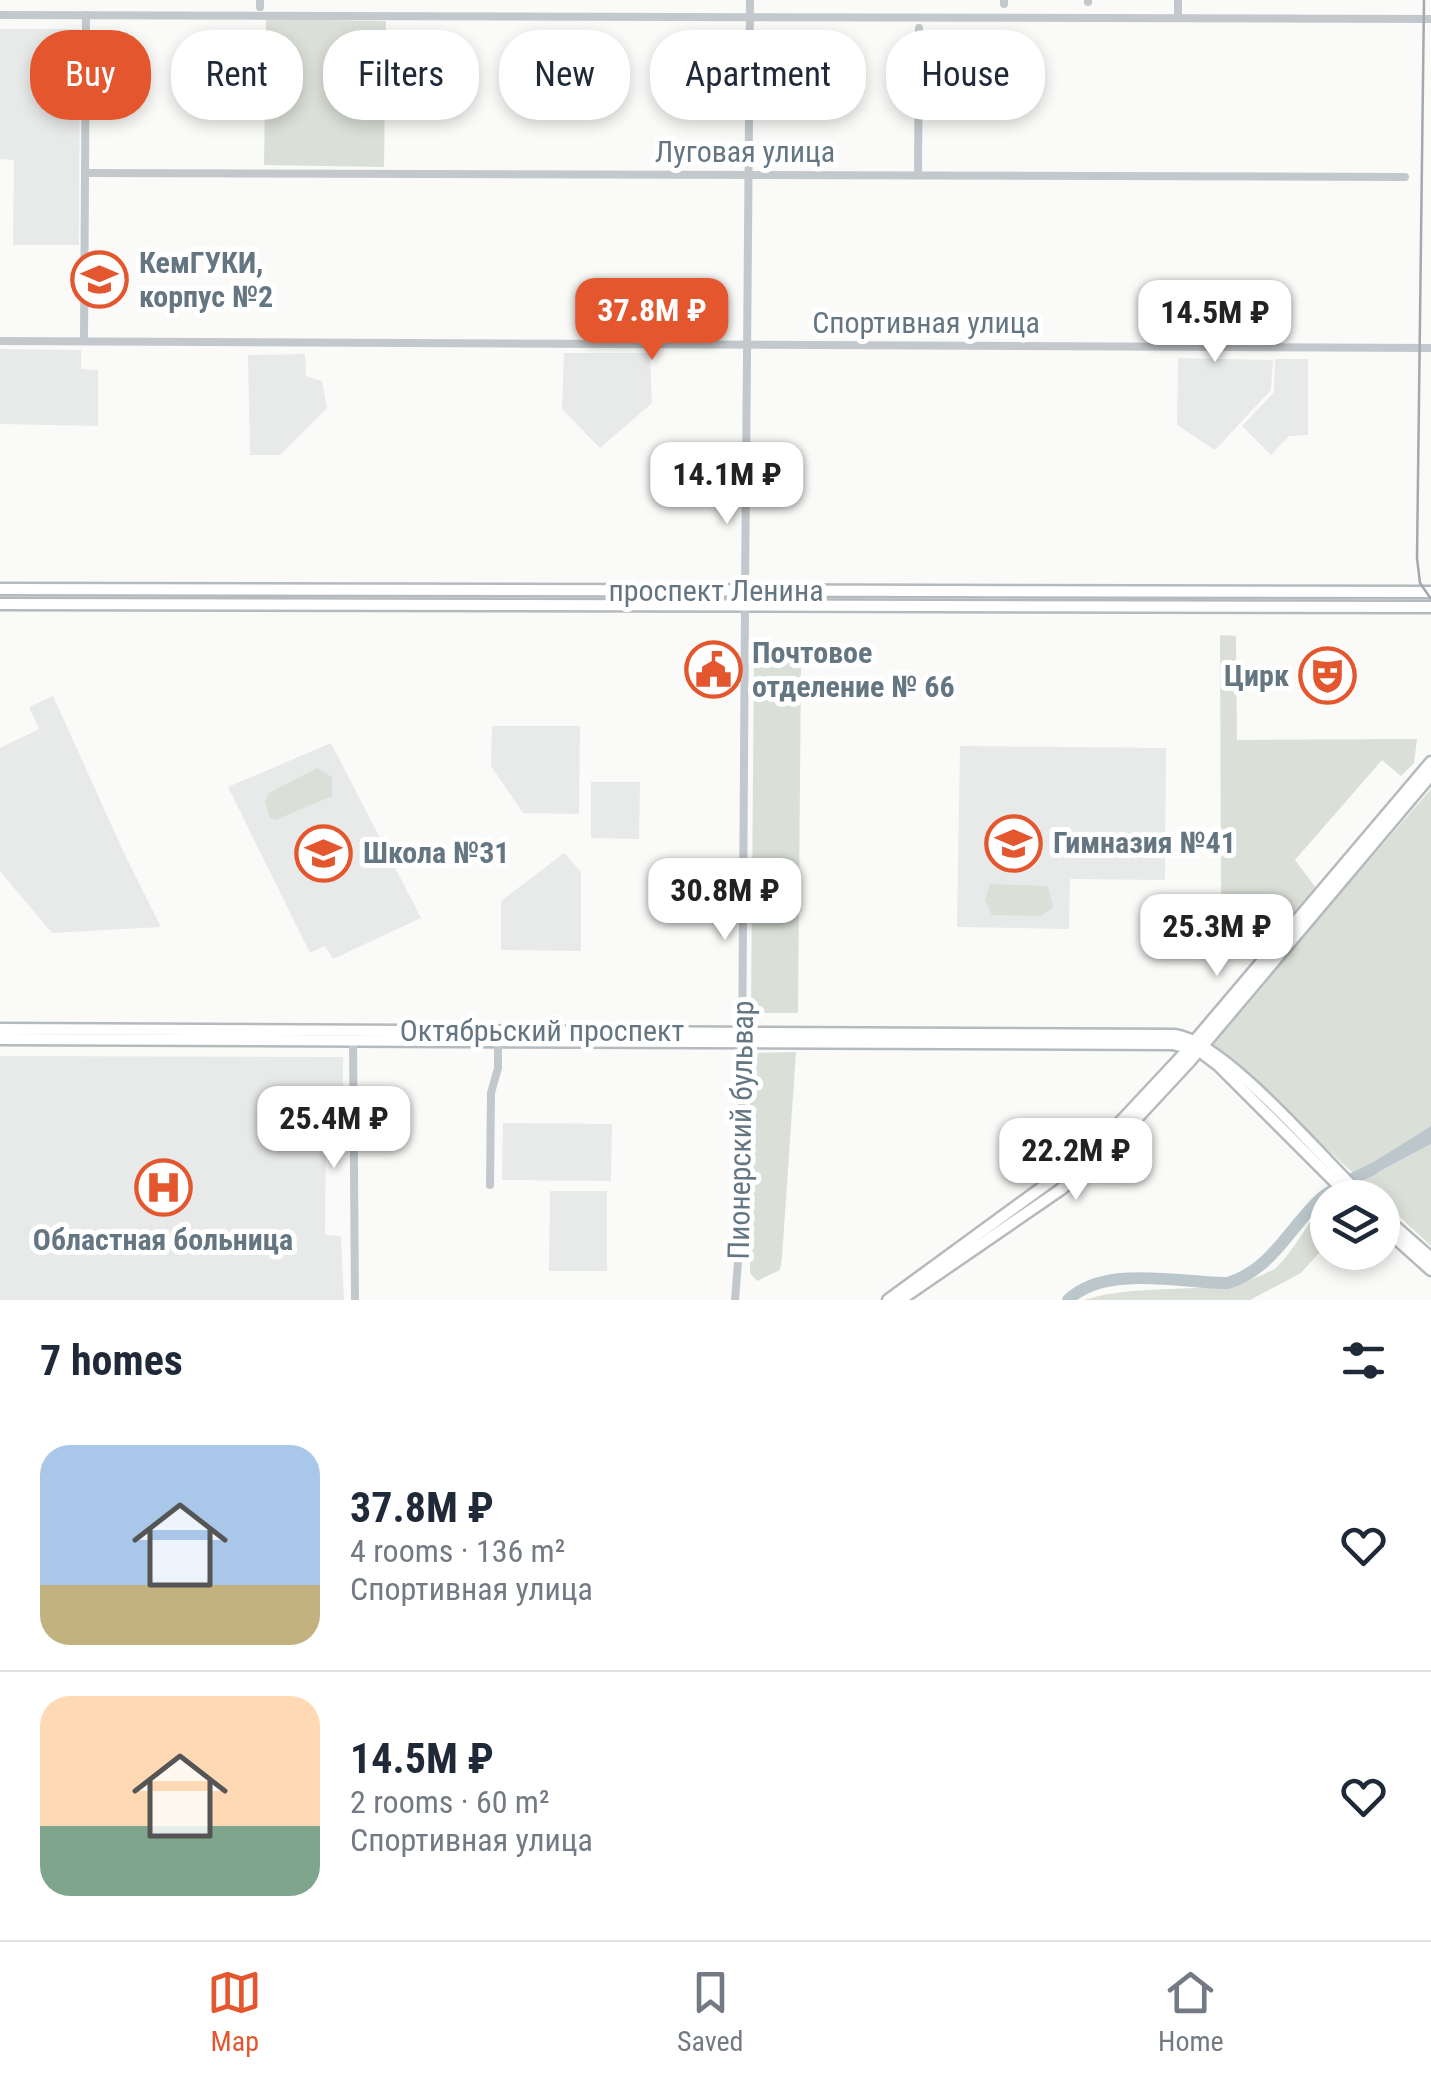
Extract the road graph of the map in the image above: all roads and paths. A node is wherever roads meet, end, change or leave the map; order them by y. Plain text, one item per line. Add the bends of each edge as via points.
1 (750, 0) edge
2 (1178, 0) edge
3 (0, 15) edge
4 (86, 16) junction
5 (750, 17) junction
6 (1178, 18) junction
7 (1431, 19) edge
8 (919, 28) dead end
9 (85, 172) junction
10 (746, 174) junction
11 (918, 175) junction
12 (1406, 177) dead end
13 (0, 341) edge
14 (84, 342) junction
15 (746, 345) junction
16 (1431, 348) edge
17 (0, 589) edge
18 (330, 591) junction
19 (745, 592) junction
20 (1431, 592) edge
21 (0, 604) edge
22 (332, 606) junction
23 (745, 606) junction
24 (1431, 607) edge
25 (1431, 762) edge
26 (1431, 775) edge
27 (0, 1030) edge
28 (353, 1036) junction
29 (743, 1037) junction
30 (0, 1039) edge
31 (498, 1040) junction
32 (1196, 1044) junction
33 (1298, 1140) junction
34 (1335, 1180) edge
35 (1344, 1180) edge
36 (490, 1185) dead end
37 (1400, 1231) edge
38 (1400, 1242) edge
39 (1431, 1258) edge
40 (1431, 1270) edge
41 (736, 1299) edge
42 (355, 1300) edge
43 (888, 1300) edge
44 (900, 1300) edge

1 - 5 street, Пионерский бульвар
2 - 6 street
3 - 4 street
4 - 5 street
4 - 9 street
5 - 6 street
5 - 10 street, Пионерский бульвар
6 - 7 street
8 - 11 street
9 - 10 street, Луговая улица
9 - 14 street
10 - 11 street, Луговая улица
10 - 15 street, Пионерский бульвар
11 - 12 street, Луговая улица
13 - 14 street, Спортивная улица
14 - 15 street, Спортивная улица
15 - 16 street, Спортивная улица
15 - 19 street, Пионерский бульвар
17 - 18 main road, проспект Ленина
18 - 19 main road, проспект Ленина
18 - 22 main road
19 - 20 main road, проспект Ленина
19 - 23 main road, Пионерский бульвар
21 - 22 main road, проспект Ленина
22 - 23 main road, проспект Ленина
23 - 24 main road, проспект Ленина
23 - 29 street, Пионерский бульвар
25 - 32 main road
26 - 32 main road
27 - 28 main road, Октябрьский проспект
28 - 29 main road, Октябрьский проспект
28 - 30 main road, Октябрьский проспект
28 - 31 main road, Октябрьский проспект
28 - 42 street
29 - 31 main road, Октябрьский проспект
29 - 32 main road, Октябрьский проспект
29 - 41 street, Пионерский бульвар
31 - 36 street via 490,1093
32 - 33 main road
32 - 43 main road via 1090,1154
32 - 44 main road via 1108,1149 1070,1183
33 - 34 main road
33 - 35 main road
37 - 39 main road
38 - 40 main road

